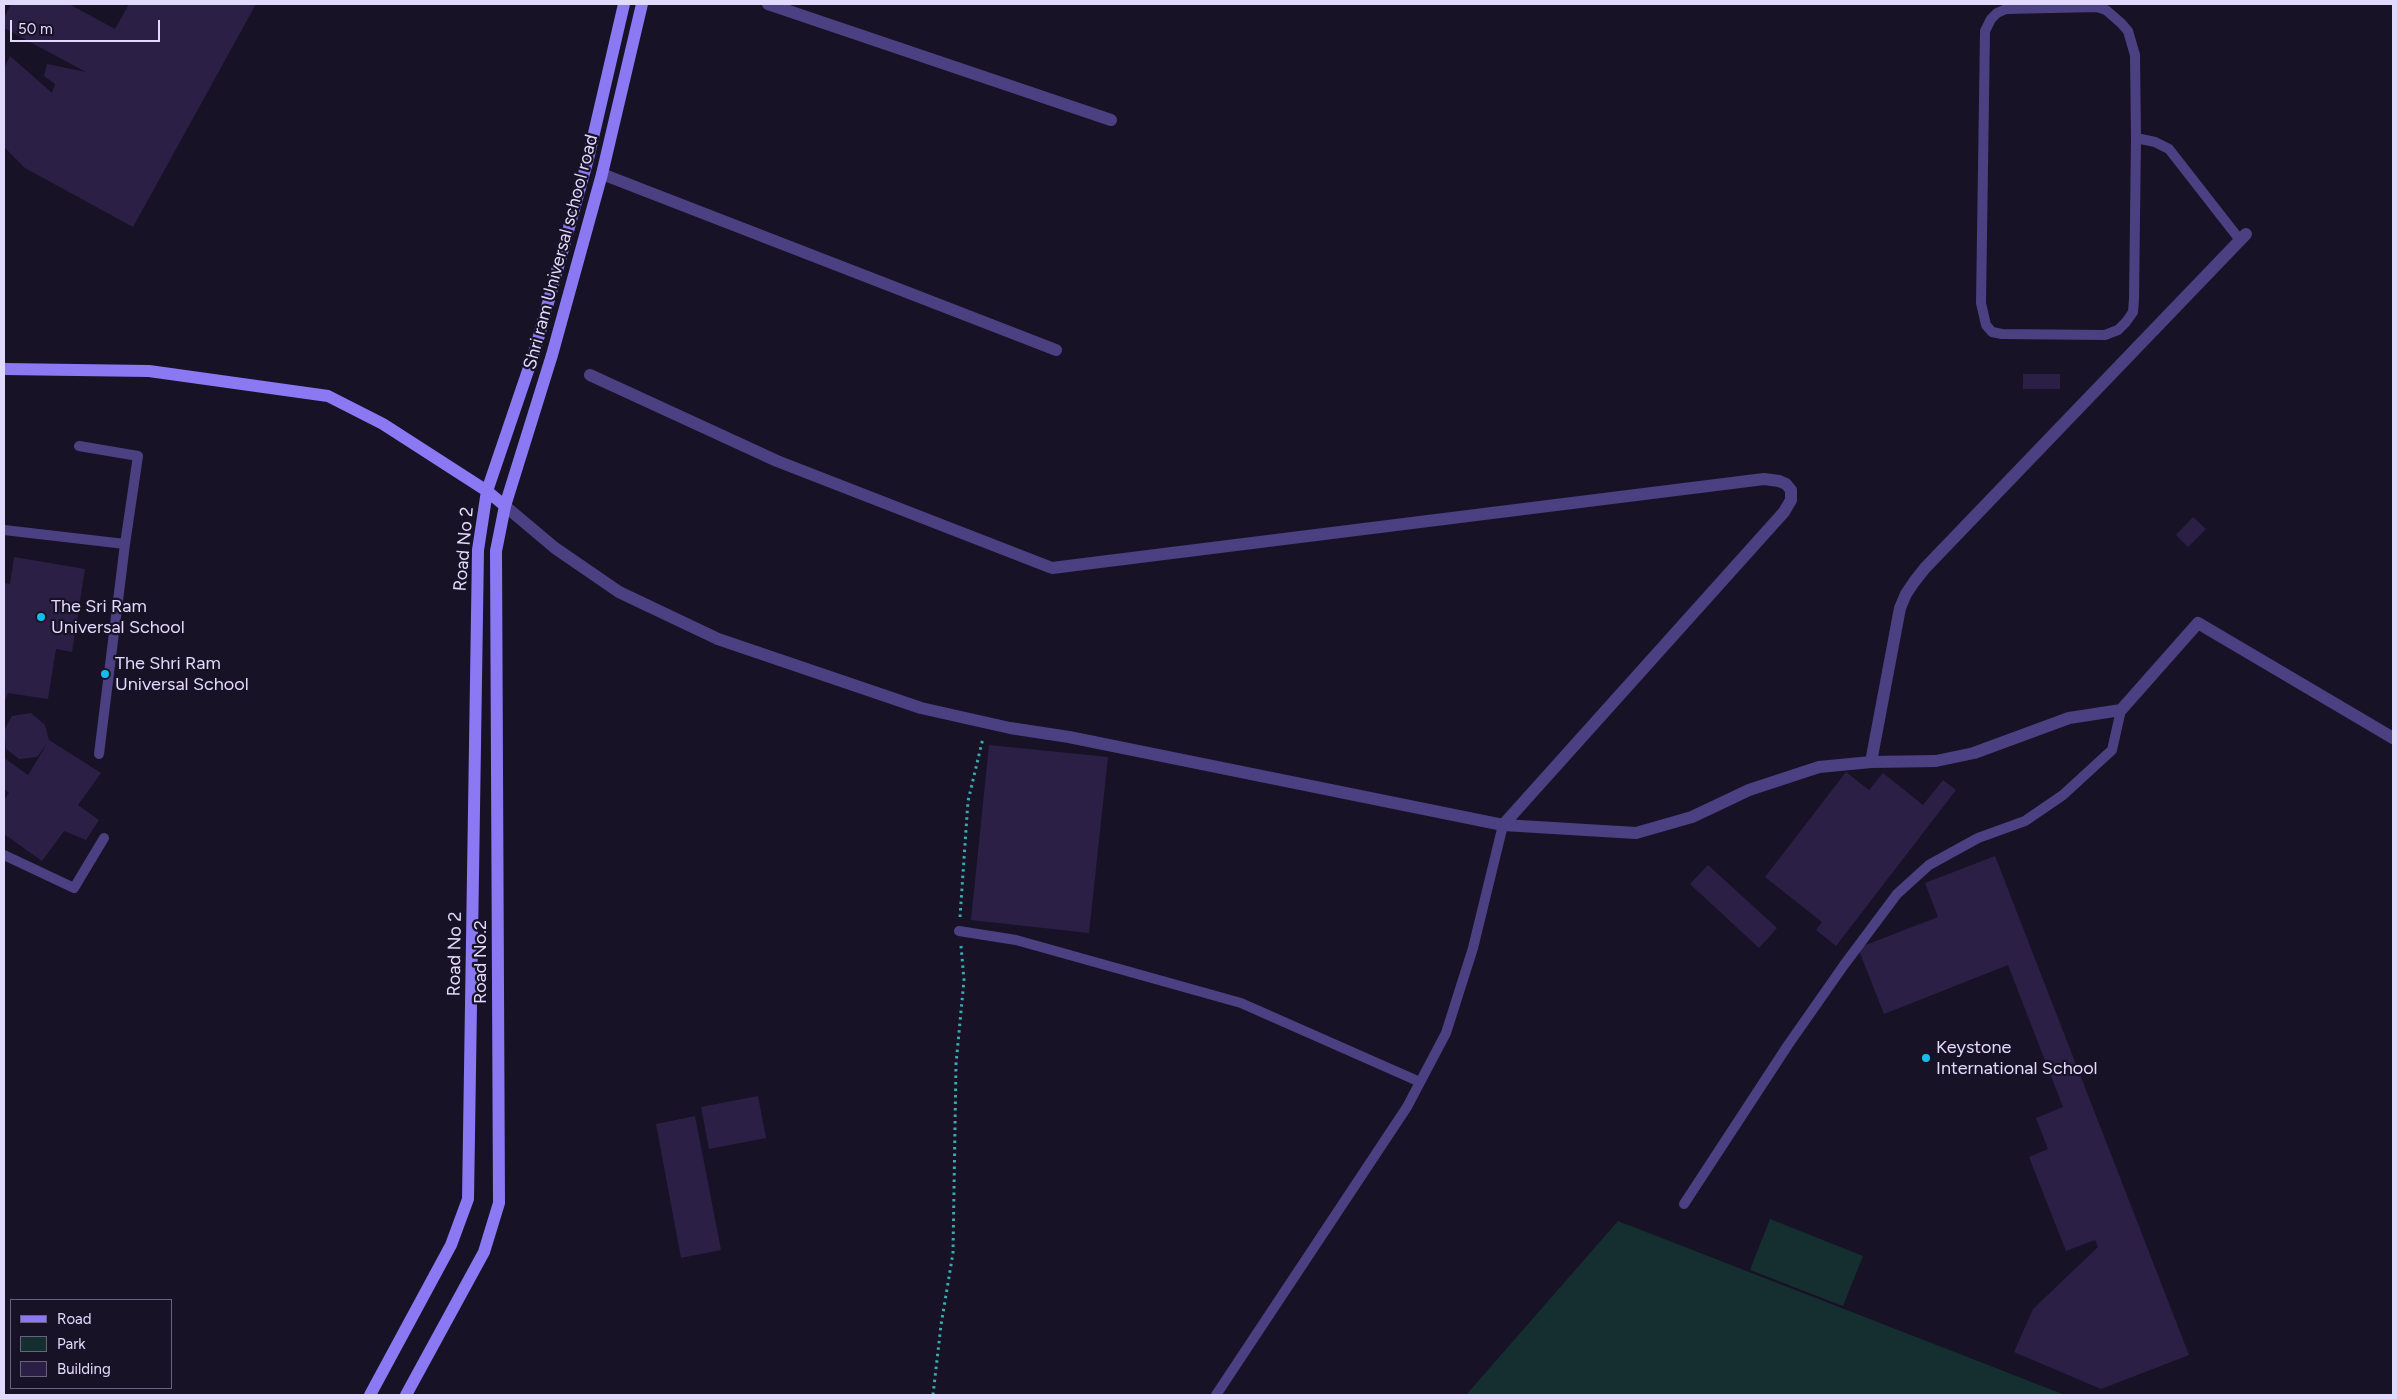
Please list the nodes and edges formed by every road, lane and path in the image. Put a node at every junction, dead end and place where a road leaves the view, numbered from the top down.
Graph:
1 (624, 4) edge
2 (642, 4) edge
3 (768, 4) edge
4 (1111, 120) dead end
5 (2136, 138) junction
6 (602, 174) junction
7 (2243, 237) joint
8 (1056, 350) dead end
9 (4, 369) edge
10 (590, 374) dead end
11 (79, 446) dead end
12 (487, 491) junction
13 (505, 506) junction
14 (4, 530) edge
15 (125, 544) junction
16 (2121, 710) junction
17 (986, 723) junction
18 (2393, 738) edge
19 (98, 754) dead end
20 (1871, 762) junction
21 (1503, 825) junction
22 (104, 838) dead end
23 (4, 855) edge
24 (959, 931) junction
25 (1420, 1082) junction
26 (1684, 1204) dead end
27 (370, 1395) edge
28 (406, 1395) edge
29 (933, 1395) edge
30 (1216, 1395) edge

1 - 12 street, Shri ram Universal school road
2 - 6 street, Shri ram Universal school road
3 - 4 street
5 - 5 lane
5 - 7 lane
6 - 8 street
6 - 13 street, Shri ram Universal school road
7 - 20 street
9 - 12 street
10 - 21 street
11 - 15 lane
12 - 13 street
12 - 27 street, Road No 2
13 - 17 street
13 - 28 street, Road No.2
14 - 15 lane
15 - 19 lane
16 - 18 street
16 - 20 street
16 - 26 lane
17 - 21 street
17 - 24 path
20 - 21 street
21 - 25 lane
22 - 23 lane
24 - 25 lane
24 - 29 path
25 - 30 lane

